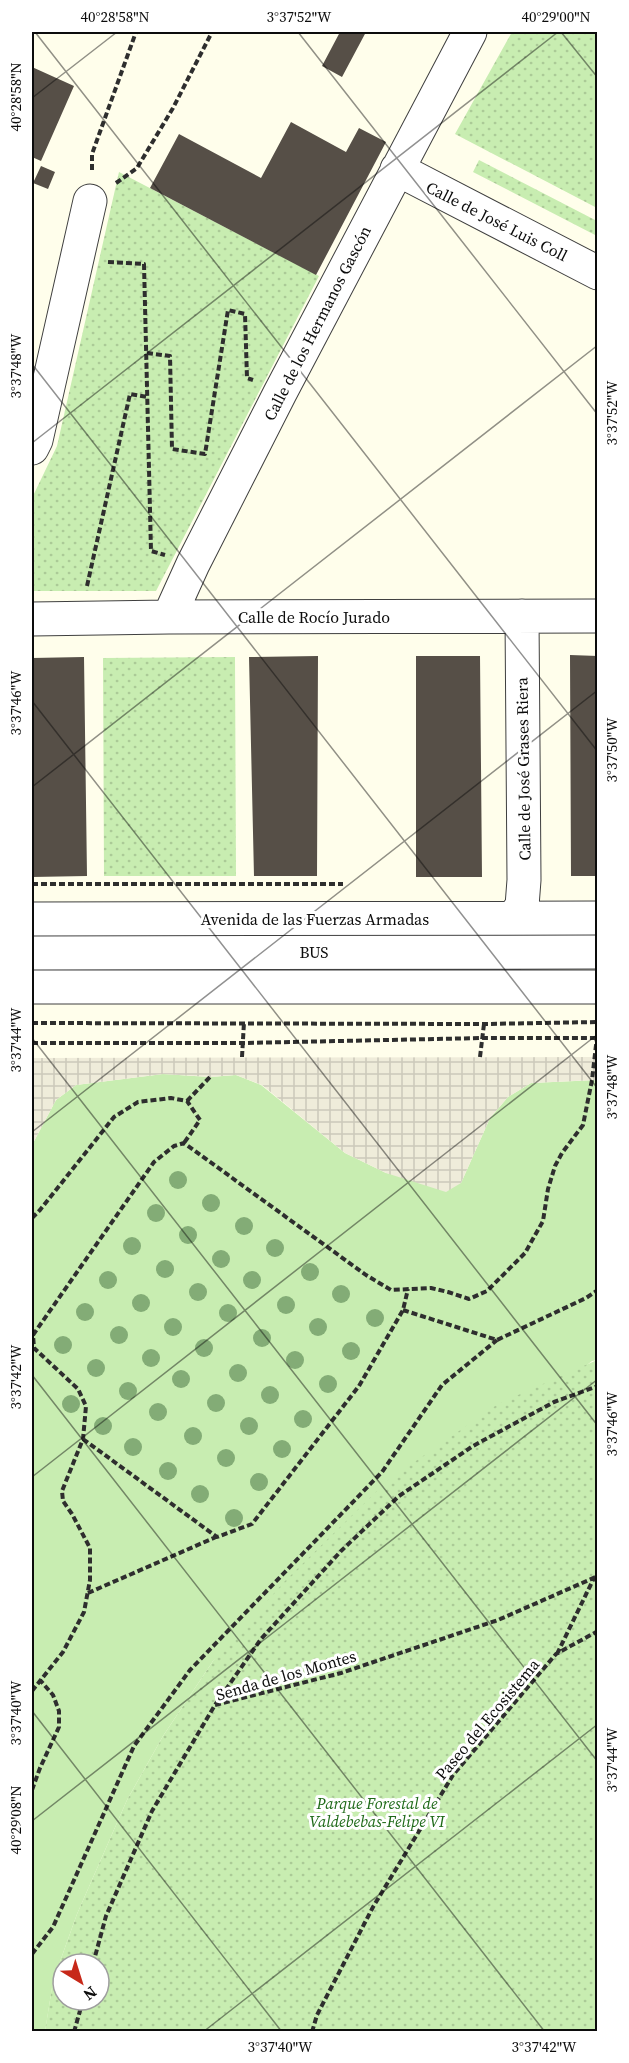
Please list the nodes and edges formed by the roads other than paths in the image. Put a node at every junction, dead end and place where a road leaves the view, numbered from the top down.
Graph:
1 (470, 32) edge
2 (397, 168) junction
3 (90, 201) road end
4 (597, 273) edge
5 (32, 448) edge
6 (522, 616) junction
7 (597, 616) edge
8 (169, 617) junction
9 (32, 620) edge
10 (513, 918) junction
11 (597, 918) edge
12 (32, 919) edge
13 (597, 952) edge
14 (32, 953) edge
15 (32, 987) edge
16 (597, 987) edge

1 - 2 street, Calle de los Hermanos Gascón
2 - 4 street, Calle de José Luis Coll
2 - 8 street, Calle de los Hermanos Gascón
3 - 5 street
6 - 7 street, Calle de Rocío Jurado
6 - 8 street, Calle de Rocío Jurado
6 - 10 street, Calle de José Grases Riera
8 - 9 street, Calle de Rocío Jurado
10 - 11 street, Avenida de las Fuerzas Armadas
10 - 12 street, Avenida de las Fuerzas Armadas
13 - 14 street, BUS
15 - 16 street

